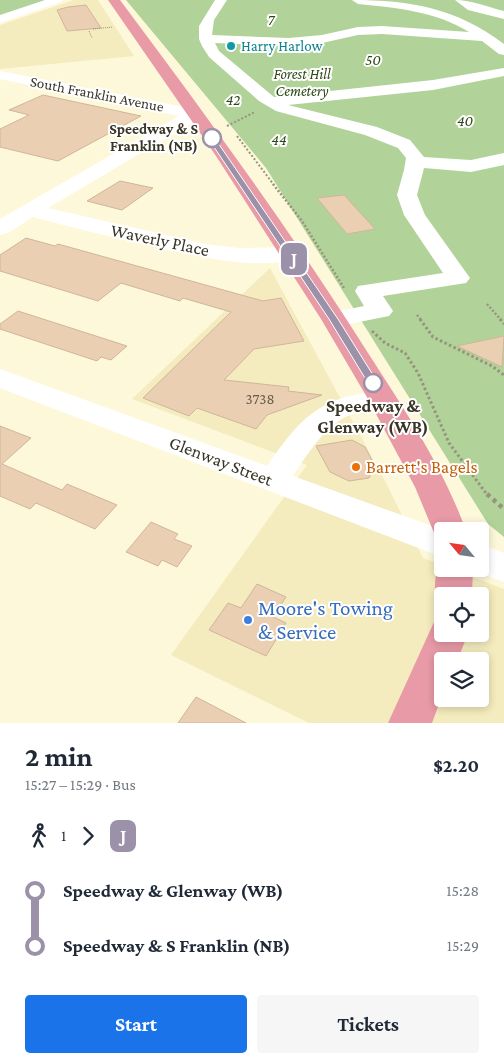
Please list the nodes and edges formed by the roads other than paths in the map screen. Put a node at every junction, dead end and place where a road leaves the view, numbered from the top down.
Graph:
1 (57, 0) edge
2 (114, 0) edge
3 (221, 0) edge
4 (358, 0) edge
5 (461, 0) edge
6 (504, 15) edge
7 (0, 19) edge
8 (471, 27) junction
9 (442, 33) junction
10 (484, 37) junction
11 (208, 43) junction
12 (504, 51) edge
13 (504, 72) edge
14 (0, 75) edge
15 (34, 82) junction
16 (7, 93) dead end
17 (272, 101) junction
18 (194, 114) junction
19 (504, 159) edge
20 (414, 162) junction
21 (30, 210) junction
22 (0, 228) edge
23 (290, 254) junction
24 (334, 319) junction
25 (0, 378) edge
26 (382, 400) junction
27 (273, 481) junction
28 (445, 522) edge
29 (434, 541) edge
30 (489, 562) edge
31 (504, 568) edge
32 (445, 642) edge
33 (414, 722) edge

1 - 7 street
2 - 18 main road
3 - 11 street
4 - 8 street
5 - 6 street
8 - 9 street
8 - 10 street
9 - 10 street
9 - 11 street
10 - 12 street
11 - 17 street
13 - 17 street
14 - 15 street, South Franklin Avenue
15 - 16 street
15 - 18 street, South Franklin Avenue
17 - 20 street
18 - 21 street
18 - 23 main road
19 - 20 street
20 - 24 street
21 - 22 street
21 - 23 street, Waverly Place
23 - 24 main road
24 - 26 main road
25 - 27 street, Glenway Street
26 - 27 street
26 - 28 main road
27 - 29 street, Glenway Street
30 - 31 street
32 - 33 main road

